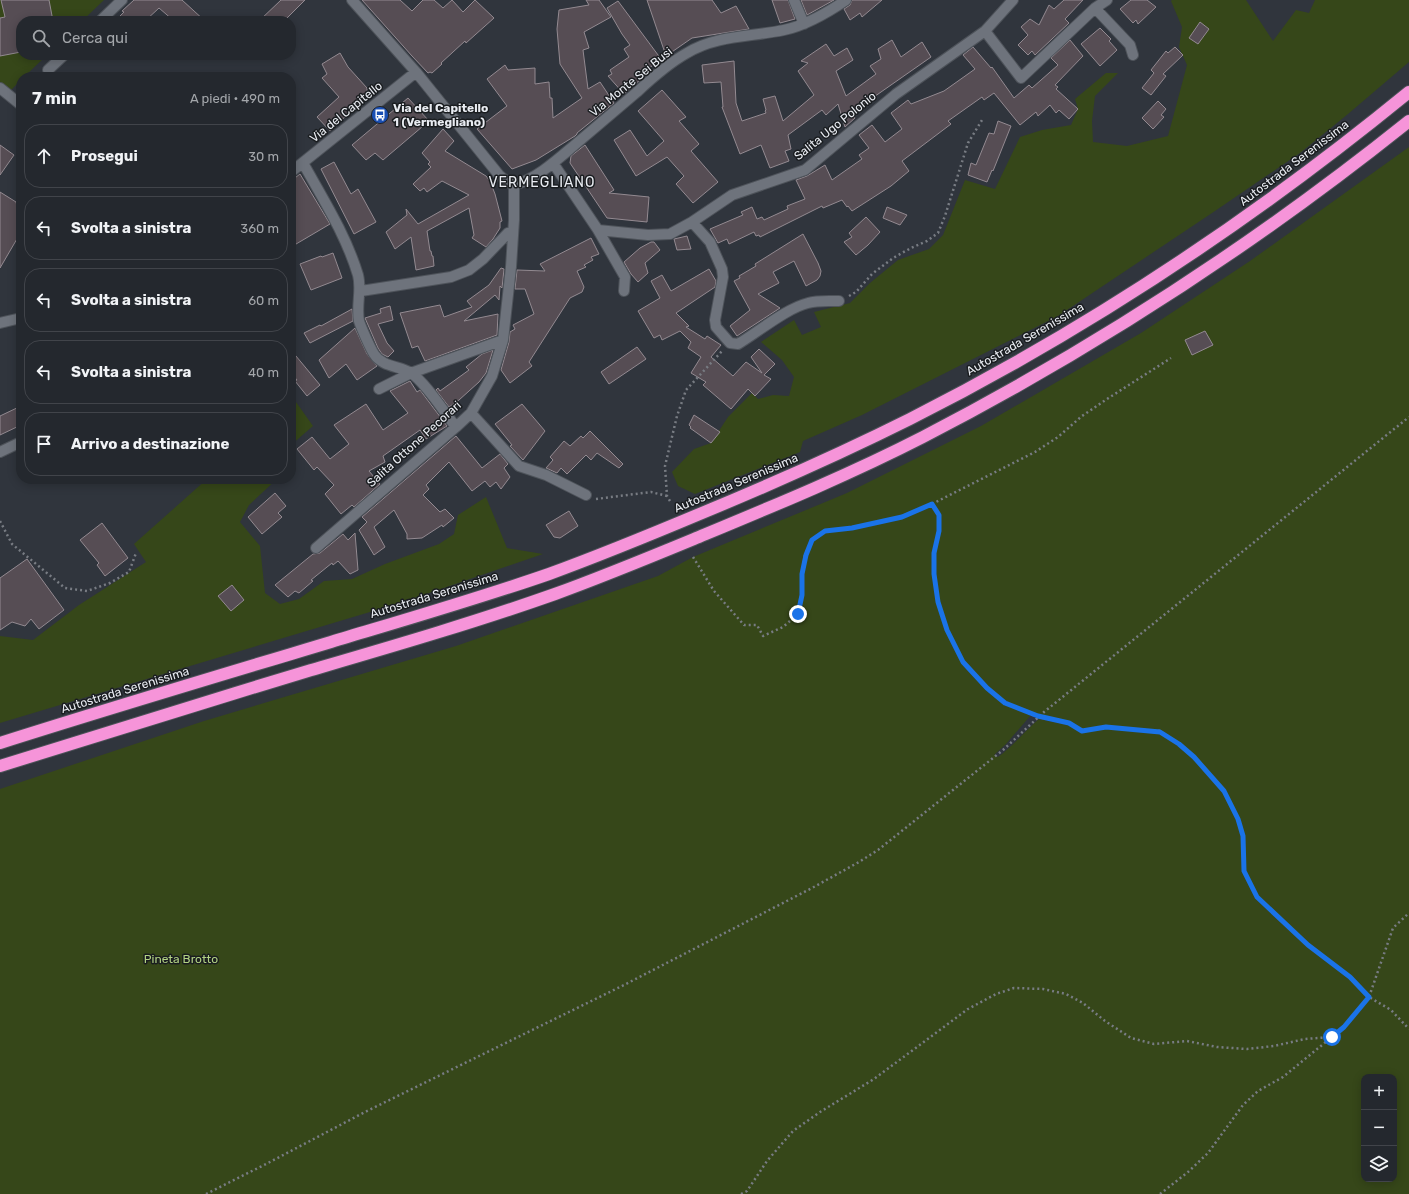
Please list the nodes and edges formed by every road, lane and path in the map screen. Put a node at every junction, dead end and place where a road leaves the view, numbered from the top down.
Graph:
1 (122, 0) edge
2 (352, 0) edge
3 (794, 0) edge
4 (846, 0) edge
5 (1013, 0) edge
6 (1107, 0) edge
7 (1095, 8) junction
8 (105, 16) edge
9 (804, 24) junction
10 (985, 31) junction
11 (1133, 56) dead end
12 (59, 60) edge
13 (48, 70) dead end
14 (416, 72) junction
15 (0, 88) edge
16 (1409, 92) edge
17 (16, 102) edge
18 (982, 120) dead end
19 (1409, 121) edge
20 (303, 163) junction
21 (553, 163) junction
22 (296, 168) edge
23 (514, 185) junction
24 (692, 222) junction
25 (598, 230) junction
26 (514, 231) junction
27 (624, 290) dead end
28 (361, 291) junction
29 (839, 301) joint
30 (16, 319) edge
31 (0, 324) edge
32 (503, 340) junction
33 (730, 343) junction
34 (1171, 358) dead end
35 (411, 373) junction
36 (379, 389) dead end
37 (471, 412) junction
38 (1409, 417) edge
39 (456, 427) junction
40 (16, 444) edge
41 (0, 452) edge
42 (586, 495) joint
43 (667, 496) junction
44 (670, 501) dead end
45 (932, 504) junction
46 (0, 521) edge
47 (316, 548) dead end
48 (136, 553) dead end
49 (693, 557) dead end
50 (1038, 716) junction
51 (0, 743) edge
52 (0, 766) edge
53 (1409, 913) edge
54 (1369, 997) junction
55 (1409, 1029) edge
56 (1332, 1037) junction
57 (206, 1194) edge
58 (741, 1194) edge
59 (1160, 1194) edge

1 - 8 street
2 - 14 street
3 - 9 street
4 - 9 street, Via Monte Sei Busi
5 - 10 street, Salita Ugo Polonio
6 - 7 street
7 - 10 street
7 - 11 street
9 - 21 street, Via Monte Sei Busi
10 - 24 street, Salita Ugo Polonio
12 - 13 street
14 - 20 street, Via del Capitello
14 - 23 street
15 - 17 street
16 - 51 highway, Autostrada Serenissima
18 - 29 path
19 - 52 highway
20 - 22 street, Via del Capitello
20 - 28 street
21 - 23 street, Via Monte Sei Busi
21 - 25 street
23 - 26 street, Salita Ottone Pecorari
24 - 25 street, Salita Ugo Polonio
24 - 33 street
25 - 27 street
26 - 28 street
26 - 32 street, Salita Ottone Pecorari
28 - 35 street
29 - 33 street
30 - 31 street
32 - 35 street
32 - 37 street, Salita Ottone Pecorari
33 - 43 path
34 - 45 path
35 - 36 street
35 - 39 street
37 - 39 street, Salita Ottone Pecorari
37 - 42 street
38 - 50 path
39 - 47 street, Salita Ottone Pecorari
40 - 41 street
42 - 43 path
43 - 44 path
45 - 49 path
45 - 50 path
46 - 48 path
50 - 54 path
50 - 57 path
53 - 54 path
54 - 55 path
54 - 56 path
56 - 58 path
56 - 59 path

